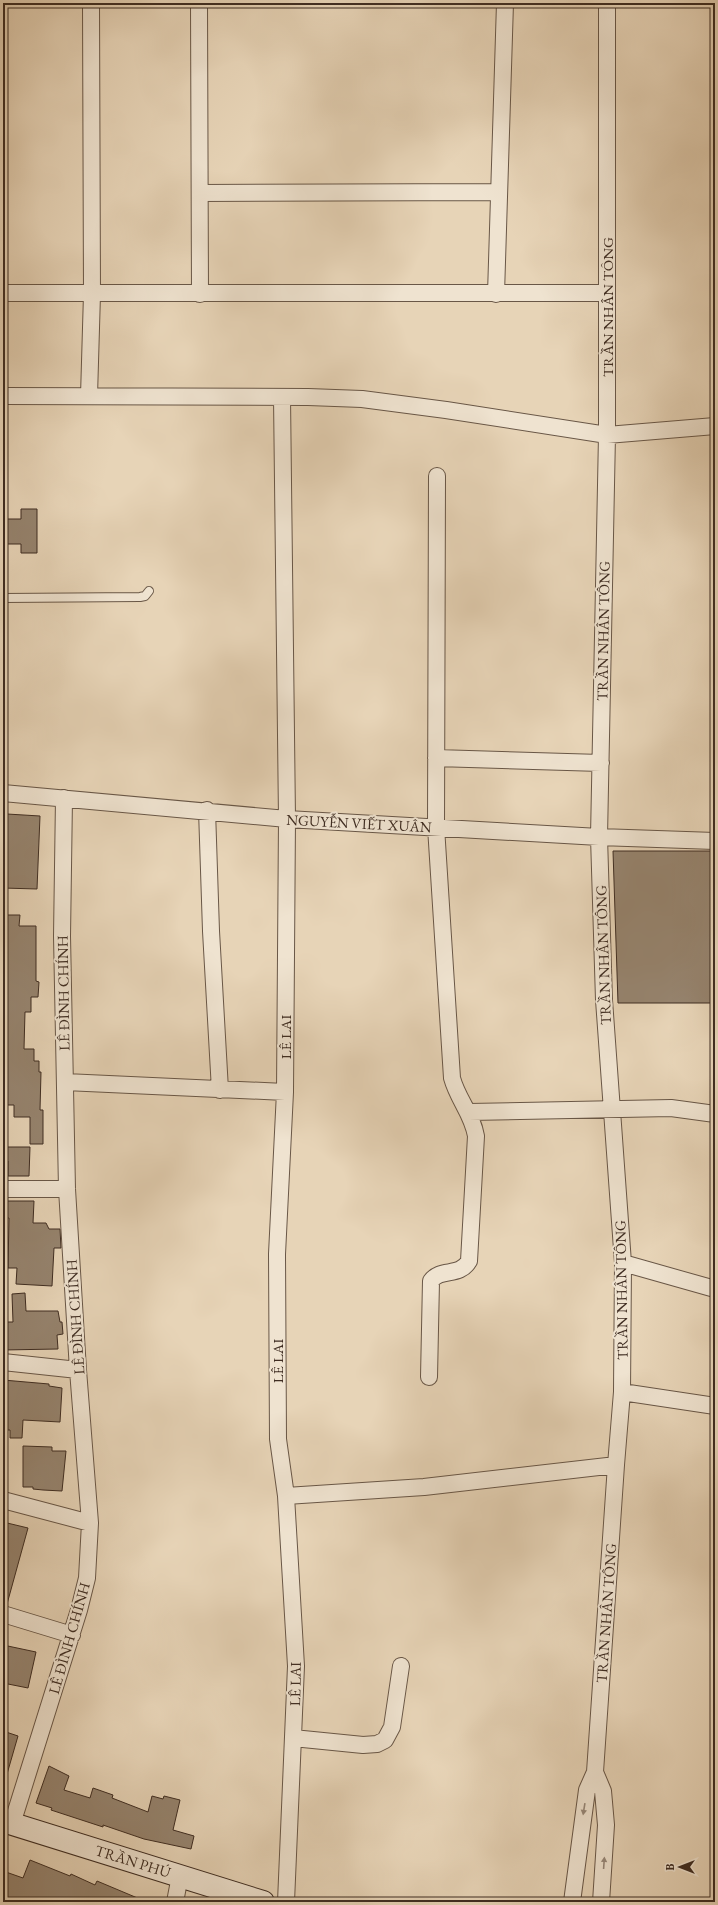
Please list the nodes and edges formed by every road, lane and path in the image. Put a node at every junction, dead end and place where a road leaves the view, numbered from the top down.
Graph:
1 (91, 3) edge
2 (199, 3) edge
3 (505, 3) edge
4 (607, 3) edge
5 (499, 192) junction
6 (200, 193) junction
7 (3, 293) edge
8 (607, 293) junction
9 (92, 294) junction
10 (200, 294) junction
11 (496, 294) junction
12 (3, 396) edge
13 (89, 396) junction
14 (282, 397) junction
15 (715, 426) edge
16 (607, 436) junction
17 (437, 476) dead end
18 (148, 591) dead end
19 (3, 598) edge
20 (436, 758) junction
21 (601, 763) junction
22 (3, 793) edge
23 (64, 798) junction
24 (207, 810) junction
25 (287, 819) junction
26 (436, 827) junction
27 (599, 837) junction
28 (715, 841) edge
29 (64, 1082) junction
30 (220, 1090) junction
31 (285, 1092) junction
32 (611, 1110) junction
33 (469, 1112) junction
34 (715, 1114) edge
35 (3, 1189) edge
36 (67, 1189) junction
37 (623, 1262) junction
38 (715, 1289) edge
39 (3, 1362) edge
40 (78, 1370) junction
41 (429, 1377) dead end
42 (622, 1392) junction
43 (715, 1406) edge
44 (616, 1465) junction
45 (286, 1496) junction
46 (3, 1500) edge
47 (90, 1523) junction
48 (3, 1614) edge
49 (72, 1636) junction
50 (401, 1666) dead end
51 (293, 1738) junction
52 (595, 1772) junction
53 (7, 1823) edge
54 (180, 1876) junction
55 (175, 1902) edge
56 (263, 1902) edge
57 (286, 1902) edge
58 (572, 1902) edge
59 (601, 1902) edge

1 - 9 street
2 - 6 street
3 - 5 street
4 - 8 street, TRẦN NHÂN TÔNG
5 - 6 street
5 - 11 street
6 - 10 street
7 - 9 street
8 - 11 street
8 - 16 street, TRẦN NHÂN TÔNG
9 - 10 street
9 - 13 street
10 - 11 street
12 - 13 street
13 - 14 street
14 - 16 street
14 - 25 street, LÊ LAI
15 - 16 street
16 - 21 street, TRẦN NHÂN TÔNG
17 - 20 street
18 - 19 lane
20 - 21 street
20 - 26 street
21 - 27 street, TRẦN NHÂN TÔNG
22 - 23 street, NGUYỄN VIẾT XUÂN
23 - 24 street, NGUYỄN VIẾT XUÂN
23 - 29 street, LÊ ĐÌNH CHÍNH
24 - 25 street, NGUYỄN VIẾT XUÂN
24 - 30 street
25 - 26 street, NGUYỄN VIẾT XUÂN
25 - 31 street, LÊ LAI
26 - 27 street, NGUYỄN VIẾT XUÂN
26 - 33 street
27 - 28 street, NGUYỄN VIẾT XUÂN
27 - 32 street, TRẦN NHÂN TÔNG
29 - 30 street
29 - 36 street, LÊ ĐÌNH CHÍNH
30 - 31 street
31 - 45 street, LÊ LAI
32 - 33 street
32 - 34 street
32 - 37 street, TRẦN NHÂN TÔNG
33 - 41 street
35 - 36 street
36 - 40 street, LÊ ĐÌNH CHÍNH
37 - 38 street
37 - 42 street, TRẦN NHÂN TÔNG
39 - 40 street
40 - 47 street, LÊ ĐÌNH CHÍNH
42 - 43 street
42 - 44 street, TRẦN NHÂN TÔNG
44 - 45 street
44 - 52 street, TRẦN NHÂN TÔNG
45 - 51 street, LÊ LAI
46 - 47 street
47 - 49 street, LÊ ĐÌNH CHÍNH
48 - 49 street
49 - 53 street, LÊ ĐÌNH CHÍNH
50 - 51 street
51 - 57 street, LÊ LAI
52 -> 58 street, TRẦN NHÂN TÔNG
59 -> 52 street
53 - 54 street, TRẦN PHÚ
54 - 55 street
54 - 56 street, TRẦN PHÚ

